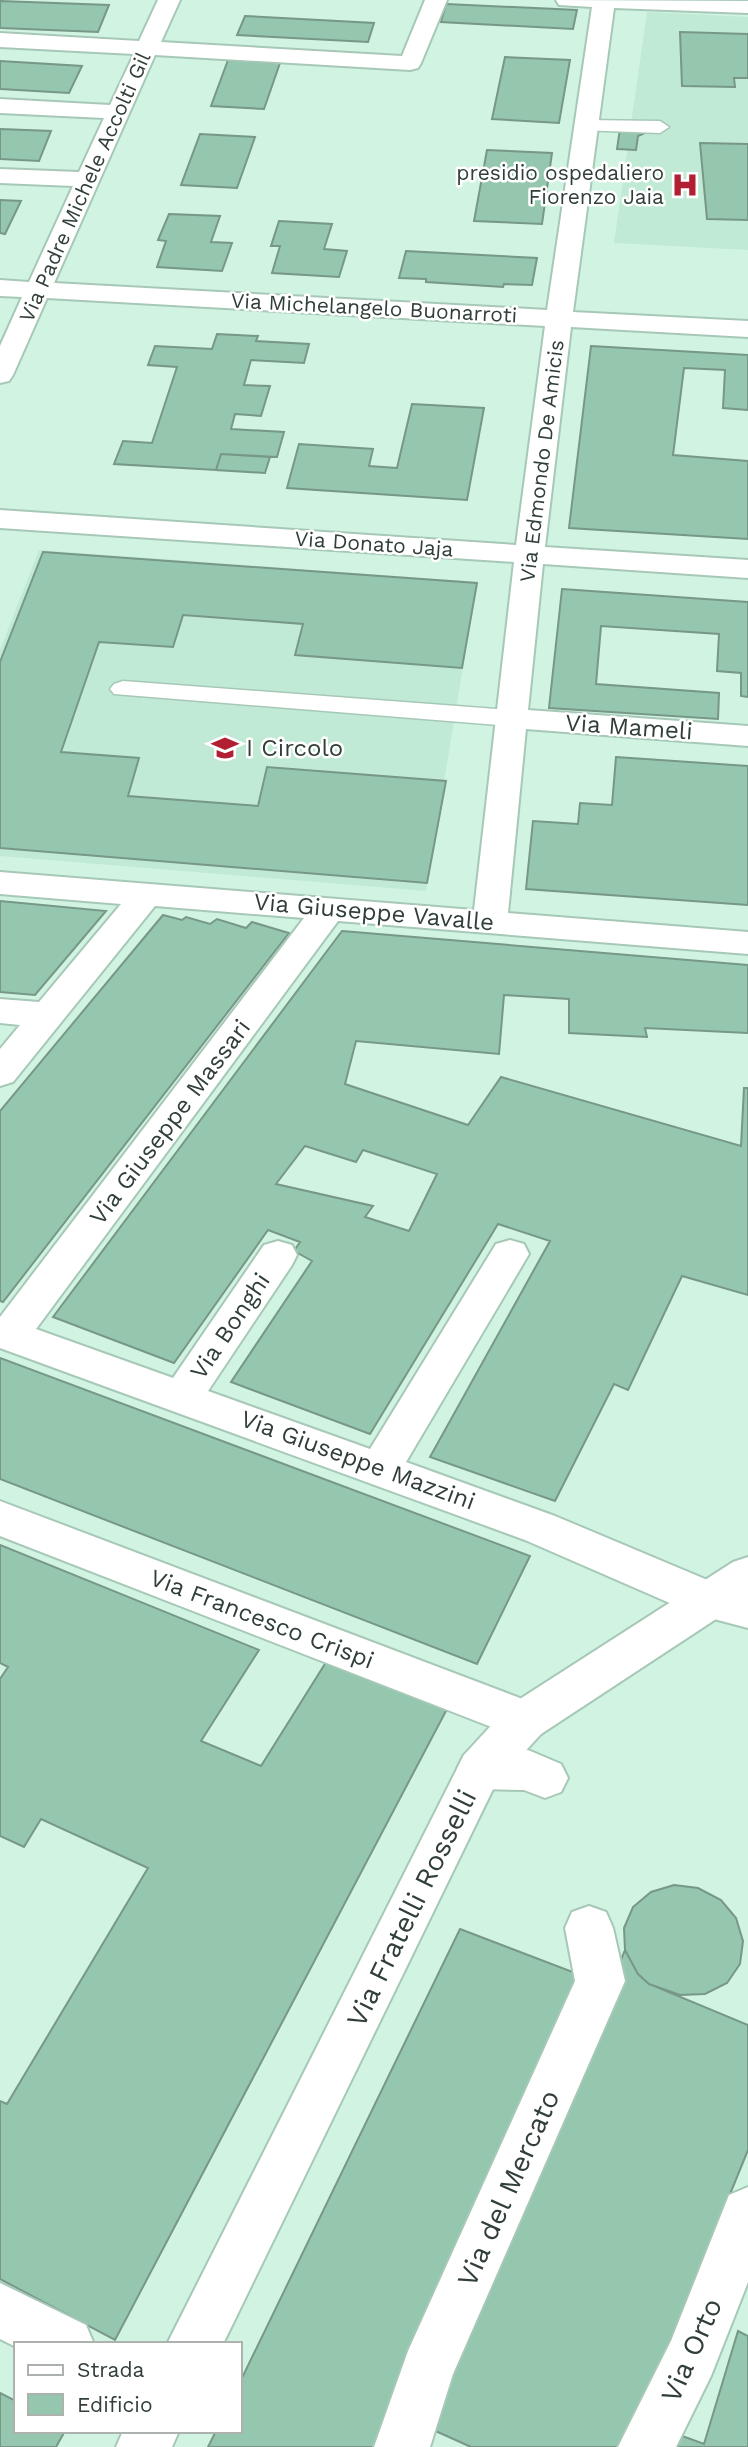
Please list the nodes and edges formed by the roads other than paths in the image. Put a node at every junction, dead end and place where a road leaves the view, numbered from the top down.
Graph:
1 (169, 0) edge
2 (436, 0) edge
3 (566, 0) edge
4 (604, 1) edge
5 (748, 7) edge
6 (0, 40) edge
7 (148, 47) junction
8 (0, 106) edge
9 (119, 111) junction
10 (586, 126) junction
11 (660, 128) dead end
12 (0, 176) edge
13 (88, 180) junction
14 (0, 288) edge
15 (38, 290) junction
16 (559, 318) junction
17 (748, 329) edge
18 (0, 374) edge
19 (0, 519) edge
20 (530, 554) junction
21 (748, 569) edge
22 (123, 689) dead end
23 (510, 718) junction
24 (748, 736) edge
25 (0, 883) edge
26 (147, 894) junction
27 (330, 908) junction
28 (490, 921) junction
29 (748, 943) edge
30 (0, 1011) edge
31 (48, 1015) junction
32 (0, 1073) edge
33 (510, 1254) dead end
34 (278, 1255) dead end
35 (4, 1334) edge
36 (182, 1396) junction
37 (380, 1468) junction
38 (0, 1518) edge
39 (735, 1596) edge
40 (525, 1720) junction
41 (480, 1769) junction
42 (545, 1778) dead end
43 (589, 1928) dead end
44 (748, 2213) edge
45 (0, 2310) edge
46 (63, 2342) edge
47 (195, 2342) edge
48 (402, 2447) edge
49 (646, 2447) edge

1 - 7 street, Via Padre Michele Accolti Gil
2 - 7 street
3 - 4 street
4 - 5 street
4 - 10 street, Via Edmondo De Amicis
6 - 7 street
7 - 9 street, Via Padre Michele Accolti Gil
8 - 9 street
9 - 13 street, Via Padre Michele Accolti Gil
10 - 11 lane
10 - 16 street, Via Edmondo De Amicis
12 - 13 street
13 - 15 street, Via Padre Michele Accolti Gil
14 - 15 street, Via Michelangelo Buonarroti
15 - 16 street, Via Michelangelo Buonarroti
15 - 18 street, Via Padre Michele Accolti Gil
16 - 17 street, Via Michelangelo Buonarroti
16 - 20 street, Via Edmondo De Amicis
19 - 20 street, Via Donato Jaja
20 - 21 street, Via Donato Jaja
20 - 23 street, Via Edmondo De Amicis
22 - 23 lane
23 - 24 street, Via Mameli
23 - 28 street, Via Edmondo De Amicis
25 - 26 street, Via Giuseppe Vavalle
26 - 27 street, Via Giuseppe Vavalle
26 - 31 street
27 - 28 street, Via Giuseppe Vavalle
27 - 35 street, Via Giuseppe Massari
28 - 29 street, Via Giuseppe Vavalle
30 - 31 street
31 - 32 street
33 - 37 street
34 - 36 street, Via Bonghi
35 - 36 street, Via Giuseppe Mazzini
36 - 37 street, Via Giuseppe Mazzini
37 - 39 street, Via Giuseppe Mazzini
38 - 40 street, Via Francesco Crispi
39 - 40 street, Via Fratelli Rosselli
40 - 41 street, Via Fratelli Rosselli
41 - 42 street
41 - 47 street, Via Fratelli Rosselli
43 - 48 street, Via del Mercato
44 - 49 street, Via Orto
45 - 46 street

